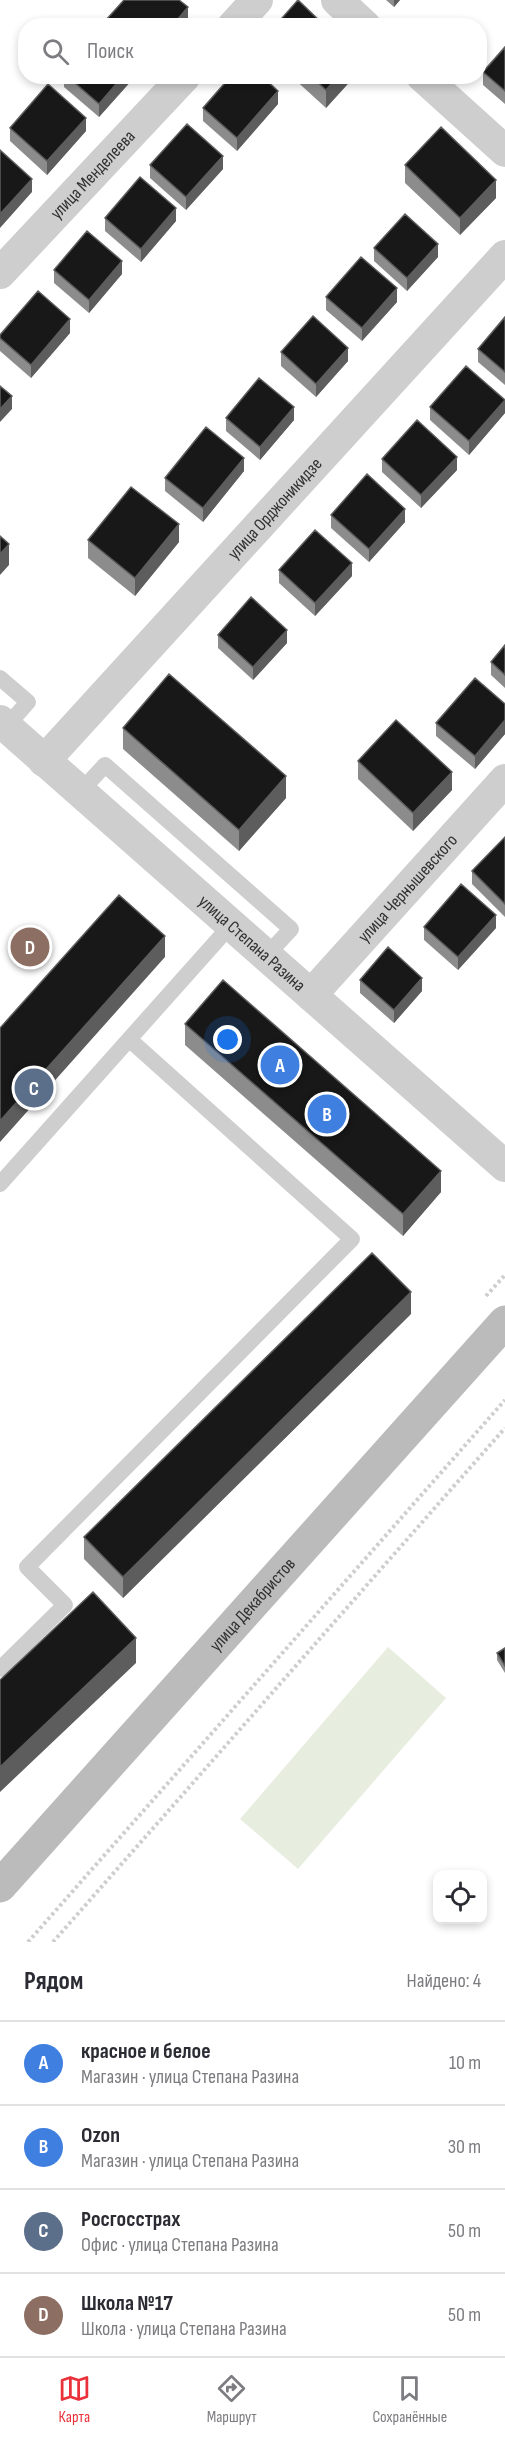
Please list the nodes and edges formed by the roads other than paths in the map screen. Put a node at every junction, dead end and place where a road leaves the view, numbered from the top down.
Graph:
1 (257, 0) edge
2 (337, 0) edge
3 (240, 18) edge
4 (356, 18) edge
5 (177, 84) edge
6 (431, 84) edge
7 (505, 151) edge
8 (505, 256) edge
9 (0, 273) edge
10 (0, 678) edge
11 (3, 724) edge
12 (44, 761) junction
13 (505, 780) edge
14 (80, 792) junction
15 (231, 926) junction
16 (266, 956) junction
17 (311, 995) junction
18 (130, 1040) junction
19 (505, 1166) edge
20 (0, 1184) edge
21 (505, 1322) edge
22 (0, 1670) edge
23 (0, 1886) edge

1 - 3 street
2 - 4 street
5 - 9 street, улица Менделеева
6 - 7 street
8 - 12 street, улица Орджоникидзе
10 - 11 lane
11 - 12 street, улица Степана Разина
12 - 14 street, улица Степана Разина
13 - 17 street, улица Чернышевского
14 - 15 street, улица Степана Разина
14 - 16 lane
15 - 16 street, улица Степана Разина
15 - 18 lane
16 - 17 street, улица Степана Разина
17 - 19 street, улица Степана Разина
18 - 20 lane
18 - 22 lane
21 - 23 street, улица Декабристов

